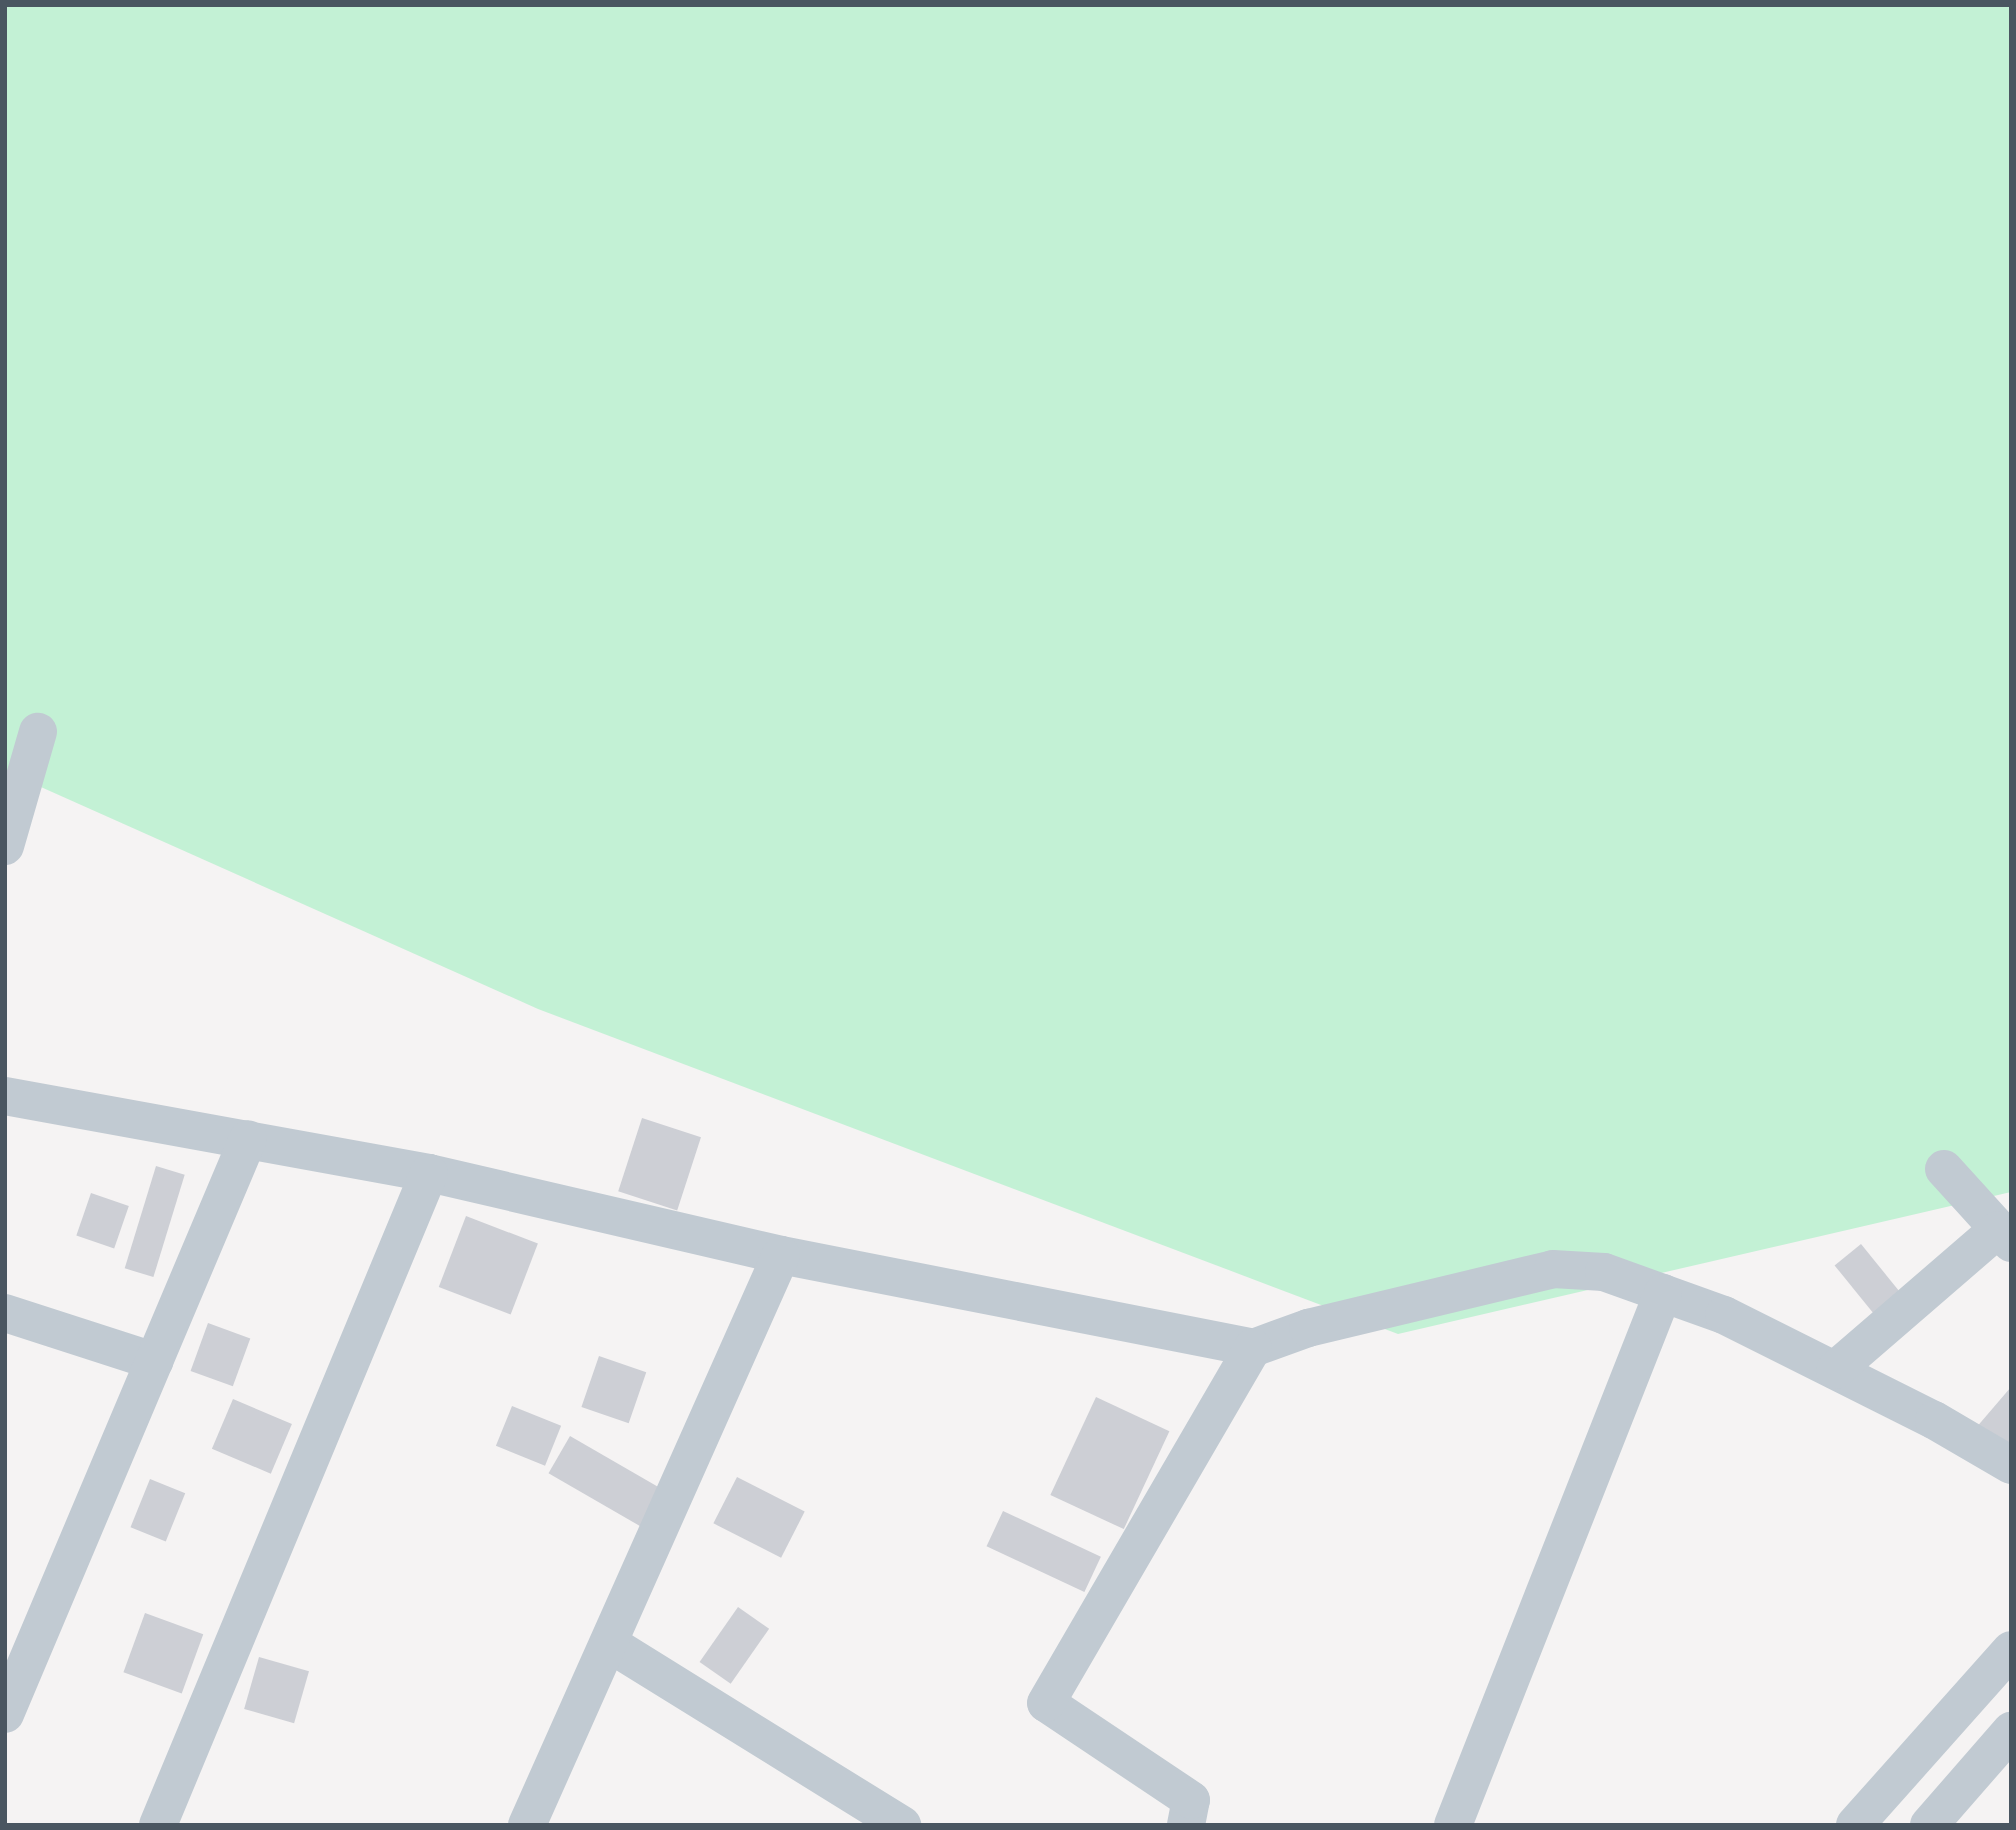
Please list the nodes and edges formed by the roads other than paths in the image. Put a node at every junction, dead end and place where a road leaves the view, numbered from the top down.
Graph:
1 (38, 732) dead end
2 (5, 846) edge
3 (5, 1096) edge
4 (247, 1139) junction
5 (1944, 1170) dead end
6 (429, 1173) junction
7 (2004, 1237) edge
8 (780, 1255) junction
9 (1663, 1293) junction
10 (5, 1313) edge
11 (1253, 1348) junction
12 (154, 1361) junction
13 (1835, 1370) junction
14 (2011, 1465) edge
15 (610, 1644) junction
16 (2011, 1650) edge
17 (5, 1714) edge
18 (2011, 1731) edge
19 (159, 1825) edge
20 (527, 1825) edge
21 (902, 1825) edge
22 (1186, 1825) edge
23 (1453, 1825) edge
24 (1855, 1825) edge
25 (1928, 1825) edge

1 - 2 street
3 - 4 street
4 - 6 street
4 - 12 street
5 - 7 street
6 - 8 street
6 - 19 street
7 - 13 street
8 - 11 street
8 - 15 street
9 - 11 street
9 - 13 street
9 - 23 street
10 - 12 street
11 - 22 street
12 - 17 street
13 - 14 street
15 - 20 street
15 - 21 street
16 - 24 street
18 - 25 street

